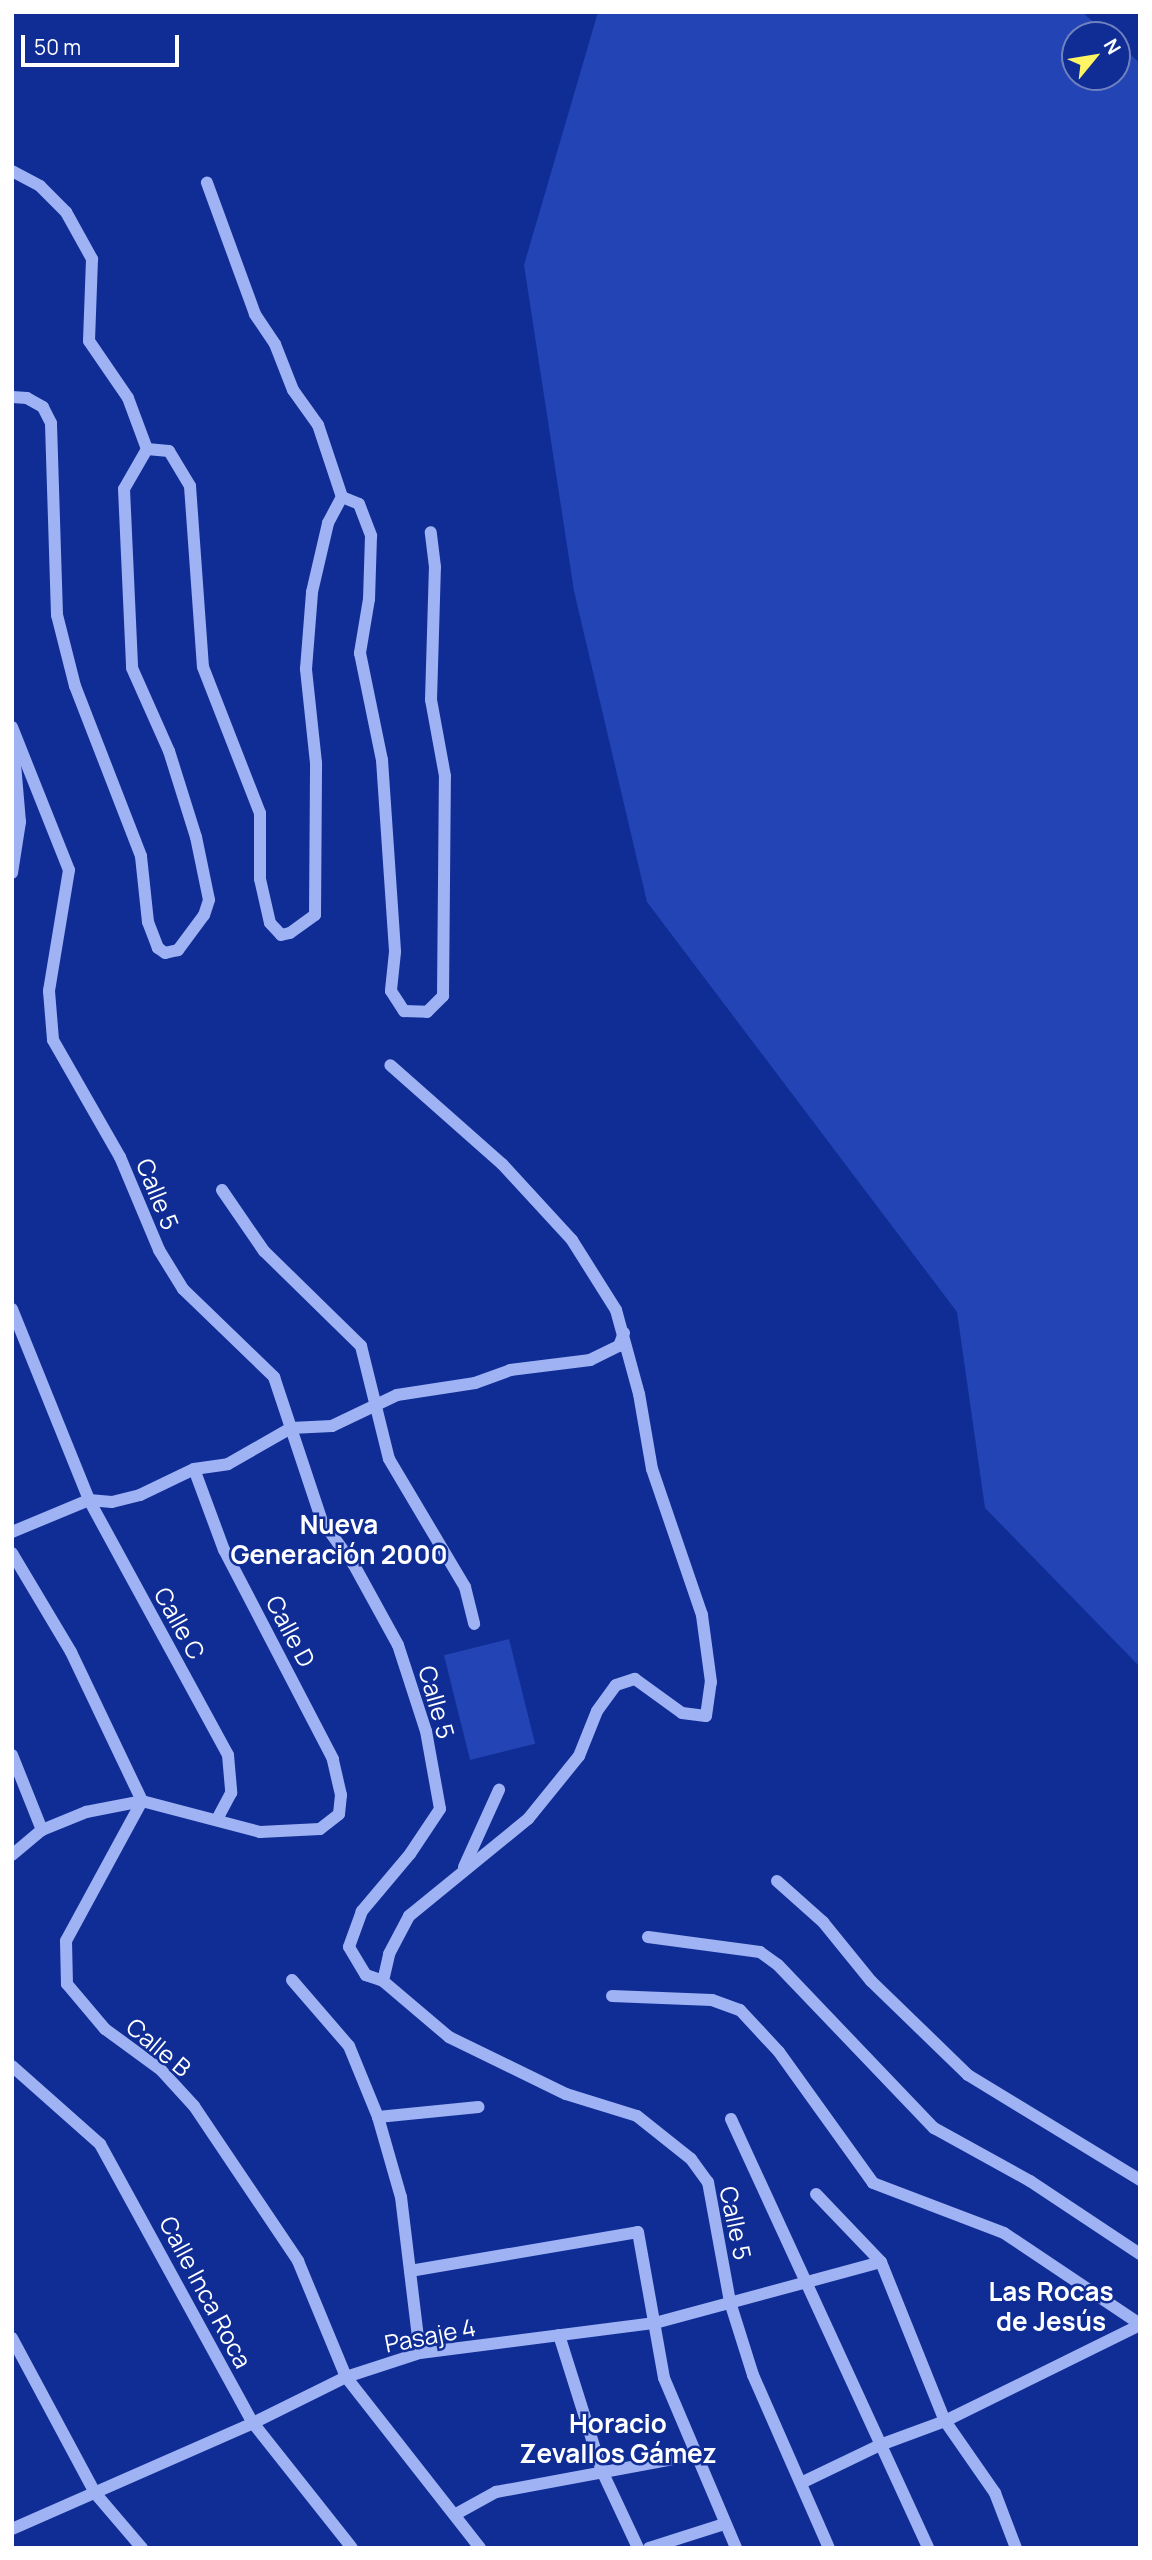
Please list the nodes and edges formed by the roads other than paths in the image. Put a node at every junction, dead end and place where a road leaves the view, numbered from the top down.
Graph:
1 (12, 172) edge
2 (207, 183) dead end
3 (12, 397) edge
4 (147, 449) junction
5 (342, 498) junction
6 (432, 531) dead end
7 (12, 728) edge
8 (12, 873) edge
9 (390, 1065) dead end
10 (222, 1191) dead end
11 (12, 1309) edge
12 (624, 1333) junction
13 (376, 1406) junction
14 (291, 1429) junction
15 (194, 1469) junction
16 (89, 1500) junction
17 (12, 1532) edge
18 (12, 1553) edge
19 (474, 1624) dead end
20 (12, 1755) edge
21 (499, 1790) dead end
22 (142, 1801) junction
23 (217, 1819) junction
24 (42, 1829) junction
25 (12, 1855) edge
26 (463, 1871) junction
27 (777, 1881) dead end
28 (648, 1937) dead end
29 (292, 1980) dead end
30 (383, 1980) junction
31 (612, 1996) dead end
32 (12, 2066) edge
33 (479, 2107) dead end
34 (378, 2117) junction
35 (731, 2119) dead end
36 (1140, 2180) edge
37 (816, 2194) dead end
38 (1140, 2254) edge
39 (881, 2262) junction
40 (410, 2271) junction
41 (810, 2284) junction
42 (730, 2302) junction
43 (655, 2323) junction
44 (1140, 2325) edge
45 (559, 2335) junction
46 (12, 2338) edge
47 (420, 2353) junction
48 (346, 2377) junction
49 (945, 2421) junction
50 (253, 2423) junction
51 (880, 2445) junction
52 (695, 2455) junction
53 (602, 2471) junction
54 (801, 2483) junction
55 (95, 2493) junction
56 (456, 2514) junction
57 (724, 2524) junction
58 (12, 2529) edge
59 (142, 2548) edge
60 (352, 2548) edge
61 (480, 2548) edge
62 (638, 2548) edge
63 (649, 2548) edge
64 (736, 2548) edge
65 (829, 2548) edge
66 (928, 2548) edge
67 (1016, 2548) edge

1 - 4 street
2 - 5 street
3 - 4 street
4 - 5 street
5 - 6 street
7 - 8 street
7 - 14 street, Calle 5
9 - 12 street
10 - 13 street
11 - 16 street, Calle C
12 - 13 street
12 - 26 street
13 - 14 street
13 - 19 street
14 - 15 street
14 - 30 street, Calle 5
15 - 16 street
15 - 23 street, Calle D
16 - 17 street
16 - 23 street, Calle C
18 - 22 street
20 - 24 street
21 - 26 street
22 - 23 street
22 - 24 street
22 - 48 street, Calle B
24 - 25 street
26 - 30 street
27 - 36 street
28 - 38 street
29 - 34 street
30 - 42 street, Calle 5
31 - 44 street
32 - 50 street, Calle Inca Roca
33 - 34 street
34 - 40 street
35 - 41 street
37 - 39 street
39 - 41 street, Pasaje 4
39 - 49 street
40 - 43 street
40 - 47 street
41 - 42 street, Pasaje 4
41 - 51 street
42 - 43 street, Pasaje 4
42 - 54 street, Calle 5
43 - 45 street, Pasaje 4
43 - 52 street
44 - 49 street
45 - 47 street, Pasaje 4
45 - 53 street
46 - 55 street
47 - 48 street, Pasaje 4
48 - 50 street, Pasaje 4
48 - 56 street, Calle B
49 - 51 street
49 - 67 street
50 - 55 street, Pasaje 4
50 - 60 street, Calle Inca Roca
51 - 54 street
51 - 66 street
52 - 53 street
52 - 57 street
53 - 56 street
53 - 62 street
54 - 65 street, Calle 5
55 - 58 street, Pasaje 4
55 - 59 street
56 - 61 street, Calle B
57 - 63 street
57 - 64 street

